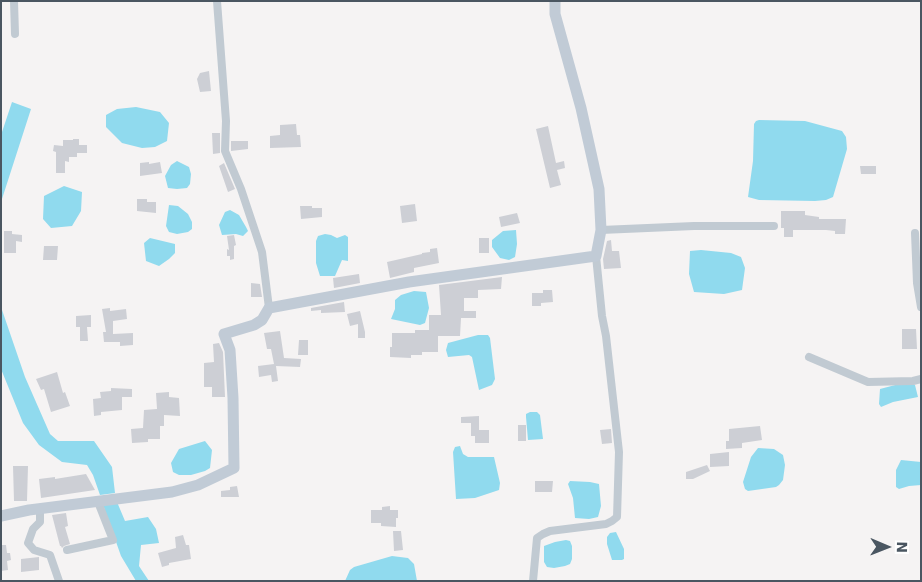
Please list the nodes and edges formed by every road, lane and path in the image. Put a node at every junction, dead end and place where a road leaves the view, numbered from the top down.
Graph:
1 (14, 1) edge
2 (216, 1) edge
3 (555, 1) edge
4 (15, 34) dead end
5 (774, 226) dead end
6 (601, 230) junction
7 (915, 233) dead end
8 (596, 256) junction
9 (921, 307) edge
10 (269, 308) junction
11 (810, 357) dead end
12 (921, 379) edge
13 (98, 502) junction
14 (38, 509) junction
15 (1, 516) edge
16 (67, 550) dead end
17 (60, 581) edge
18 (533, 581) edge

1 - 4 street
2 - 10 street
3 - 6 street
5 - 6 street
6 - 8 street
7 - 9 street
8 - 10 street
8 - 18 street
10 - 13 street
11 - 12 street
13 - 14 street
13 - 16 street
14 - 15 street
14 - 17 street

